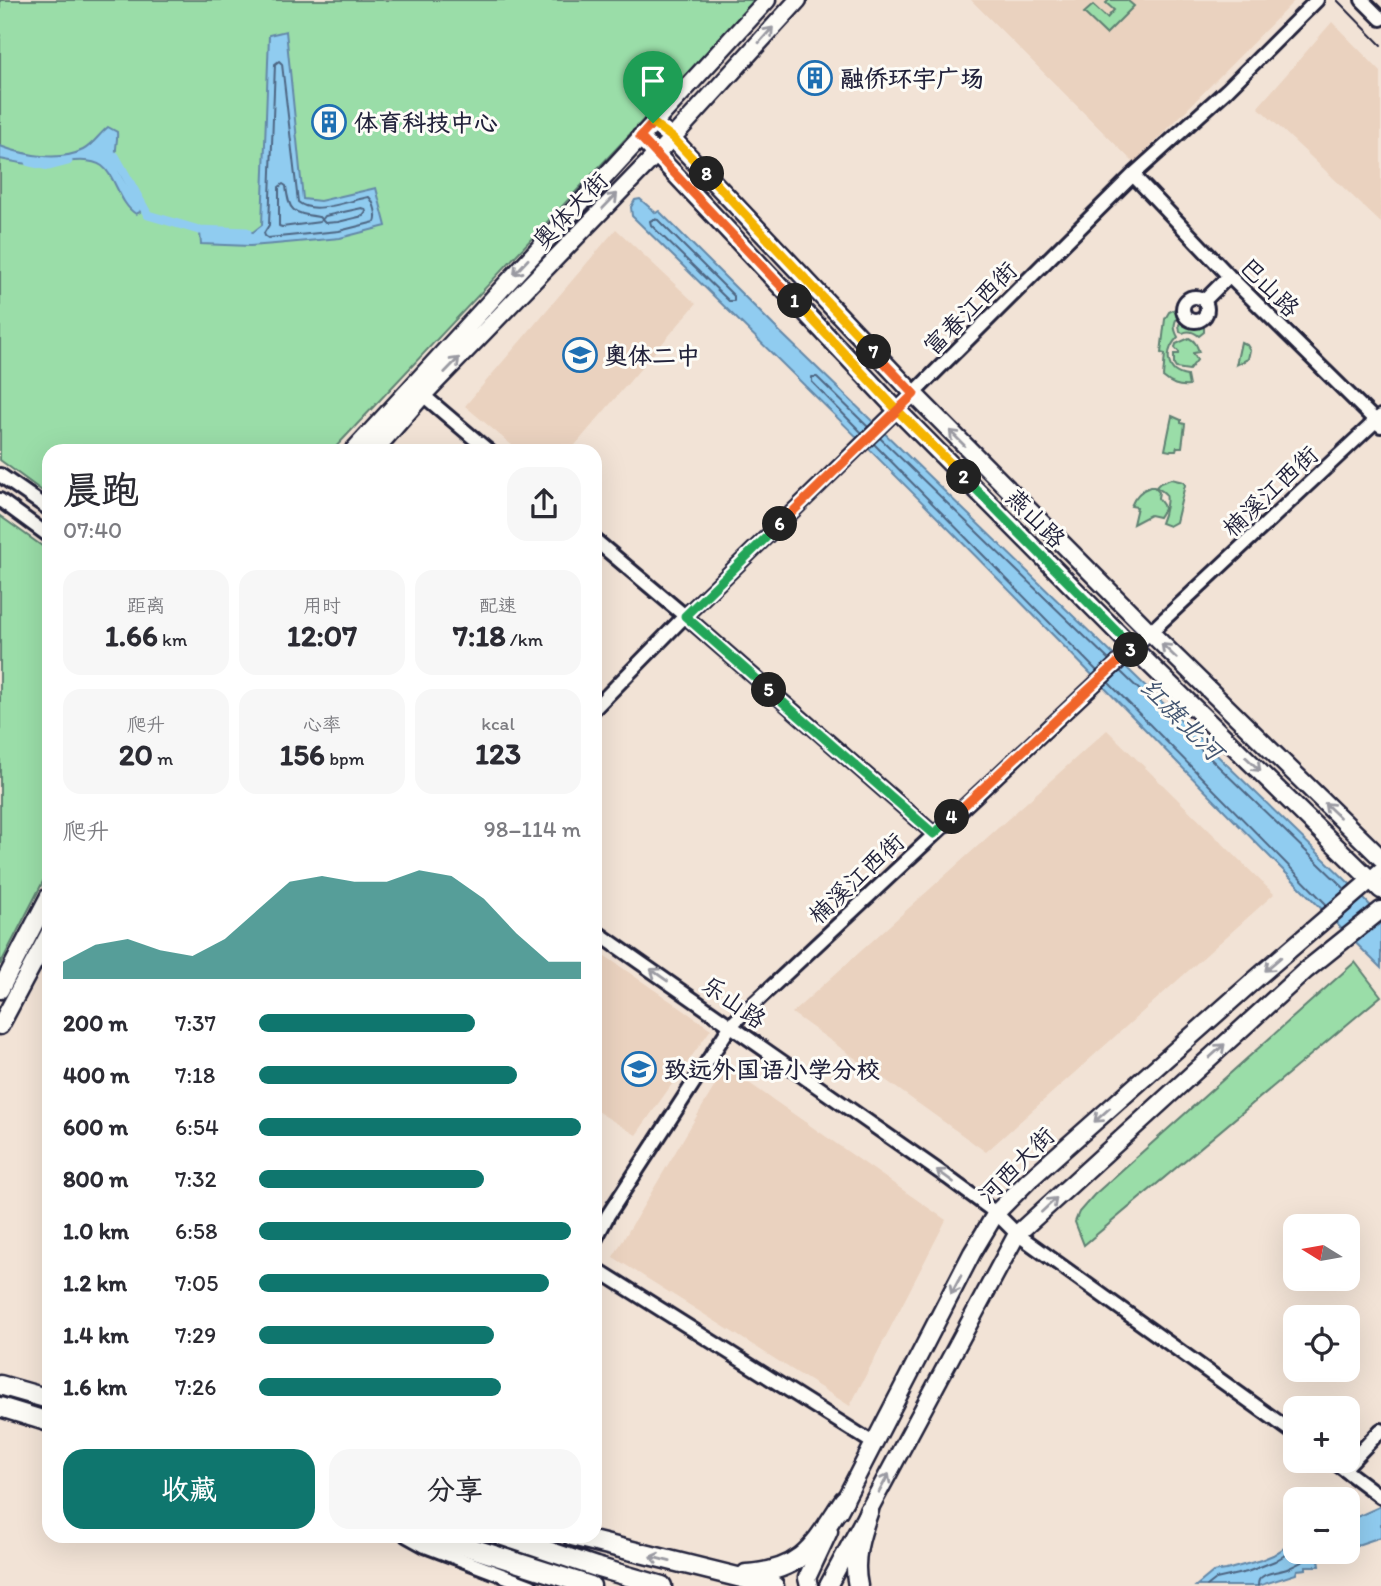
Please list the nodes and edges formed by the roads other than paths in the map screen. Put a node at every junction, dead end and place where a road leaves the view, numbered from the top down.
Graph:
1 (767, 0) edge
2 (799, 0) edge
3 (1317, 0) edge
4 (1362, 0) edge
5 (1381, 19) edge
6 (653, 123) junction
7 (640, 137) junction
8 (673, 138) junction
9 (656, 154) junction
10 (1133, 175) junction
11 (1229, 276) junction
12 (1204, 301) dead end
13 (914, 394) junction
14 (423, 396) junction
15 (897, 410) junction
16 (1379, 421) edge
17 (359, 444) edge
18 (380, 444) edge
19 (480, 444) edge
20 (0, 475) edge
21 (0, 500) edge
22 (42, 504) edge
23 (42, 531) edge
24 (602, 546) edge
25 (685, 616) junction
26 (1150, 632) junction
27 (1133, 648) junction
28 (602, 701) edge
29 (934, 834) junction
30 (1381, 858) edge
31 (1378, 880) edge
32 (42, 909) edge
33 (1381, 910) edge
34 (602, 936) edge
35 (42, 947) edge
36 (0, 990) edge
37 (730, 1025) junction
38 (0, 1026) edge
39 (996, 1213) junction
40 (602, 1227) edge
41 (1017, 1234) junction
42 (602, 1272) edge
43 (0, 1382) edge
44 (42, 1396) edge
45 (0, 1407) edge
46 (42, 1420) edge
47 (1283, 1425) edge
48 (1381, 1430) edge
49 (873, 1443) junction
50 (1360, 1452) edge
51 (1349, 1473) edge
52 (1379, 1496) edge
53 (844, 1500) junction
54 (869, 1510) junction
55 (420, 1543) edge
56 (456, 1543) edge
57 (524, 1543) edge
58 (600, 1543) edge
59 (725, 1574) junction
60 (531, 1586) edge
61 (591, 1586) edge
62 (663, 1586) edge
63 (774, 1586) edge
64 (809, 1586) edge
65 (828, 1586) edge
66 (858, 1586) edge

1 - 6 main road, 奥体大街
8 -> 2 main road, 奥体大街
3 - 10 street, 富春江西街
4 - 5 street
6 - 7 main road, 奥体大街
6 - 8 main road, 燕山路
7 - 9 main road, 燕山路
7 -> 17 main road, 奥体大街
8 - 9 main road, 奥体大街
8 - 13 main road, 燕山路
14 -> 9 main road, 奥体大街
9 - 15 main road, 燕山路
10 - 11 street, 巴山路
10 - 13 street, 富春江西街
11 - 12 street
11 - 16 street, 巴山路
13 - 15 street, 富春江西街
26 -> 13 main road, 燕山路
14 - 18 main road, 奥体大街
14 - 19 street
15 - 25 street, 富春江西街
15 - 27 main road, 燕山路
16 - 26 street, 楠溪江西街
20 - 22 street
21 - 23 street
24 - 25 street
25 - 28 street, 富春江西街
25 - 29 street
26 - 27 street, 楠溪江西街
30 -> 26 main road, 燕山路
27 - 29 street, 楠溪江西街
27 -> 31 main road, 燕山路
29 - 37 street, 楠溪江西街
31 -> 39 main road, 河西大街
32 - 36 main road
41 -> 33 main road, 河西大街
37 -> 34 street, 乐山路
35 - 38 main road
39 -> 37 street, 乐山路
37 - 40 street, 楠溪江西街
39 - 41 street, 乐山路
39 -> 49 main road, 河西大街
41 - 47 street, 乐山路
54 -> 41 main road, 河西大街
42 - 49 street
43 - 44 highway
45 - 46 highway
48 - 50 street
49 - 53 main road, 河西大街
51 - 52 street
53 - 59 highway
53 - 64 main road, 河西大街
54 - 65 main road, 河西大街
54 - 66 highway
55 - 60 street
56 - 61 highway
57 - 62 highway
59 -> 58 highway
59 - 63 highway

